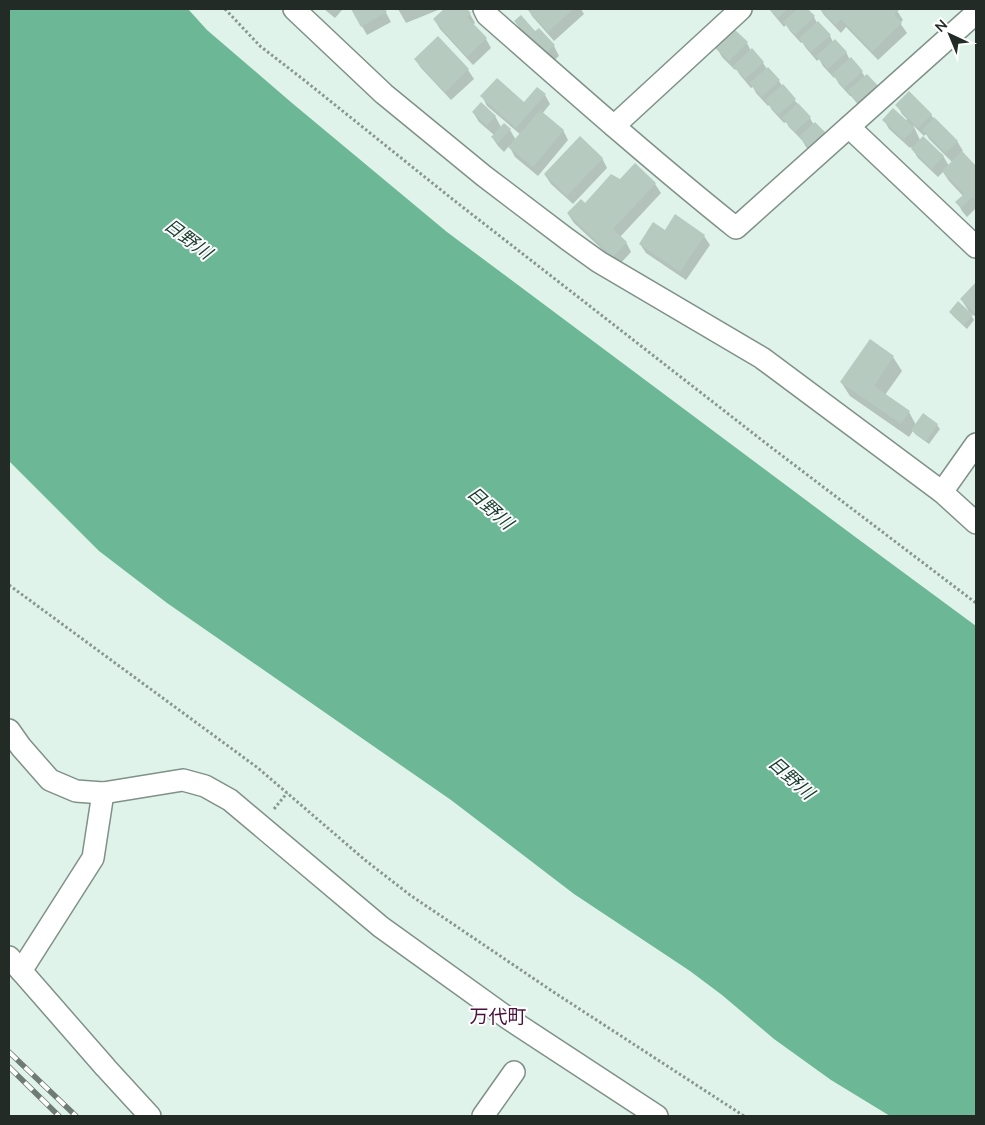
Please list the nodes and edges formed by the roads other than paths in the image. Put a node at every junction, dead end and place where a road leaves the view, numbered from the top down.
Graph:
1 (294, 9) edge
2 (741, 9) edge
3 (488, 11) edge
4 (972, 15) edge
5 (614, 126) junction
6 (849, 127) junction
7 (976, 247) edge
8 (976, 444) edge
9 (942, 492) junction
10 (976, 523) edge
11 (9, 730) edge
12 (103, 793) junction
13 (15, 964) edge
14 (514, 1072) dead end
15 (150, 1116) edge
16 (483, 1116) edge
17 (657, 1116) edge

1 - 9 street
2 - 5 street
3 - 5 street
4 - 6 street
5 - 6 street
6 - 7 street
8 - 9 street
9 - 10 street
11 - 12 street
12 - 13 street
12 - 17 street
13 - 15 street
14 - 16 street

